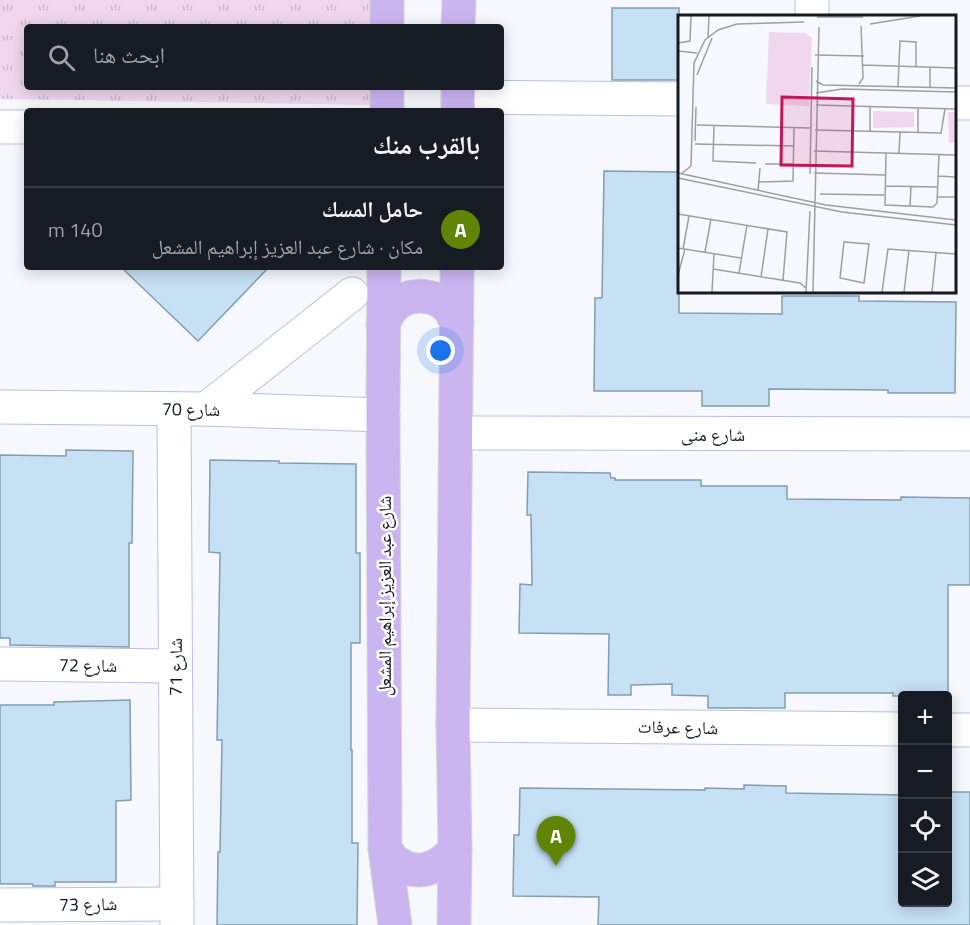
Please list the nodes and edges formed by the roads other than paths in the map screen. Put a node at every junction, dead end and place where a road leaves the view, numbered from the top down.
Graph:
1 (387, 0) edge
2 (459, 0) edge
3 (387, 24) edge
4 (458, 24) edge
5 (387, 90) edge
6 (458, 98) edge
7 (678, 99) edge
8 (387, 108) edge
9 (0, 127) edge
10 (24, 127) edge
11 (384, 270) edge
12 (457, 270) edge
13 (352, 294) dead end
14 (457, 323) junction
15 (383, 325) junction
16 (0, 407) edge
17 (174, 409) junction
18 (206, 409) junction
19 (382, 415) junction
20 (456, 433) junction
21 (970, 434) edge
22 (0, 664) edge
23 (175, 666) junction
24 (453, 725) junction
25 (898, 729) edge
26 (952, 730) edge
27 (970, 730) edge
28 (385, 849) junction
29 (455, 849) junction
30 (0, 905) edge
31 (177, 914) edge
32 (395, 925) edge
33 (454, 925) edge

1 - 3 main road
2 - 4 main road
5 - 8 main road
6 - 7 street
9 - 10 street
11 - 15 main road, شارع عبد العزيز إبراهيم المشعل
12 - 14 main road
13 - 18 street
14 - 15 main road
14 - 20 main road
15 - 19 main road, شارع عبد العزيز إبراهيم المشعل
16 - 17 street, شارع 70
17 - 18 street, شارع 70
17 - 23 street, شارع 71
18 - 19 street, شارع 70
19 - 28 main road, شارع عبد العزيز إبراهيم المشعل
20 - 21 street, شارع منى
20 - 24 main road
22 - 23 street, شارع 72
23 - 31 street, شارع 71
24 - 25 street, شارع عرفات
24 - 29 main road
26 - 27 street
28 - 29 main road
28 - 32 main road, شارع عبد العزيز إبراهيم المشعل
29 - 33 main road
30 - 31 street, شارع 73

